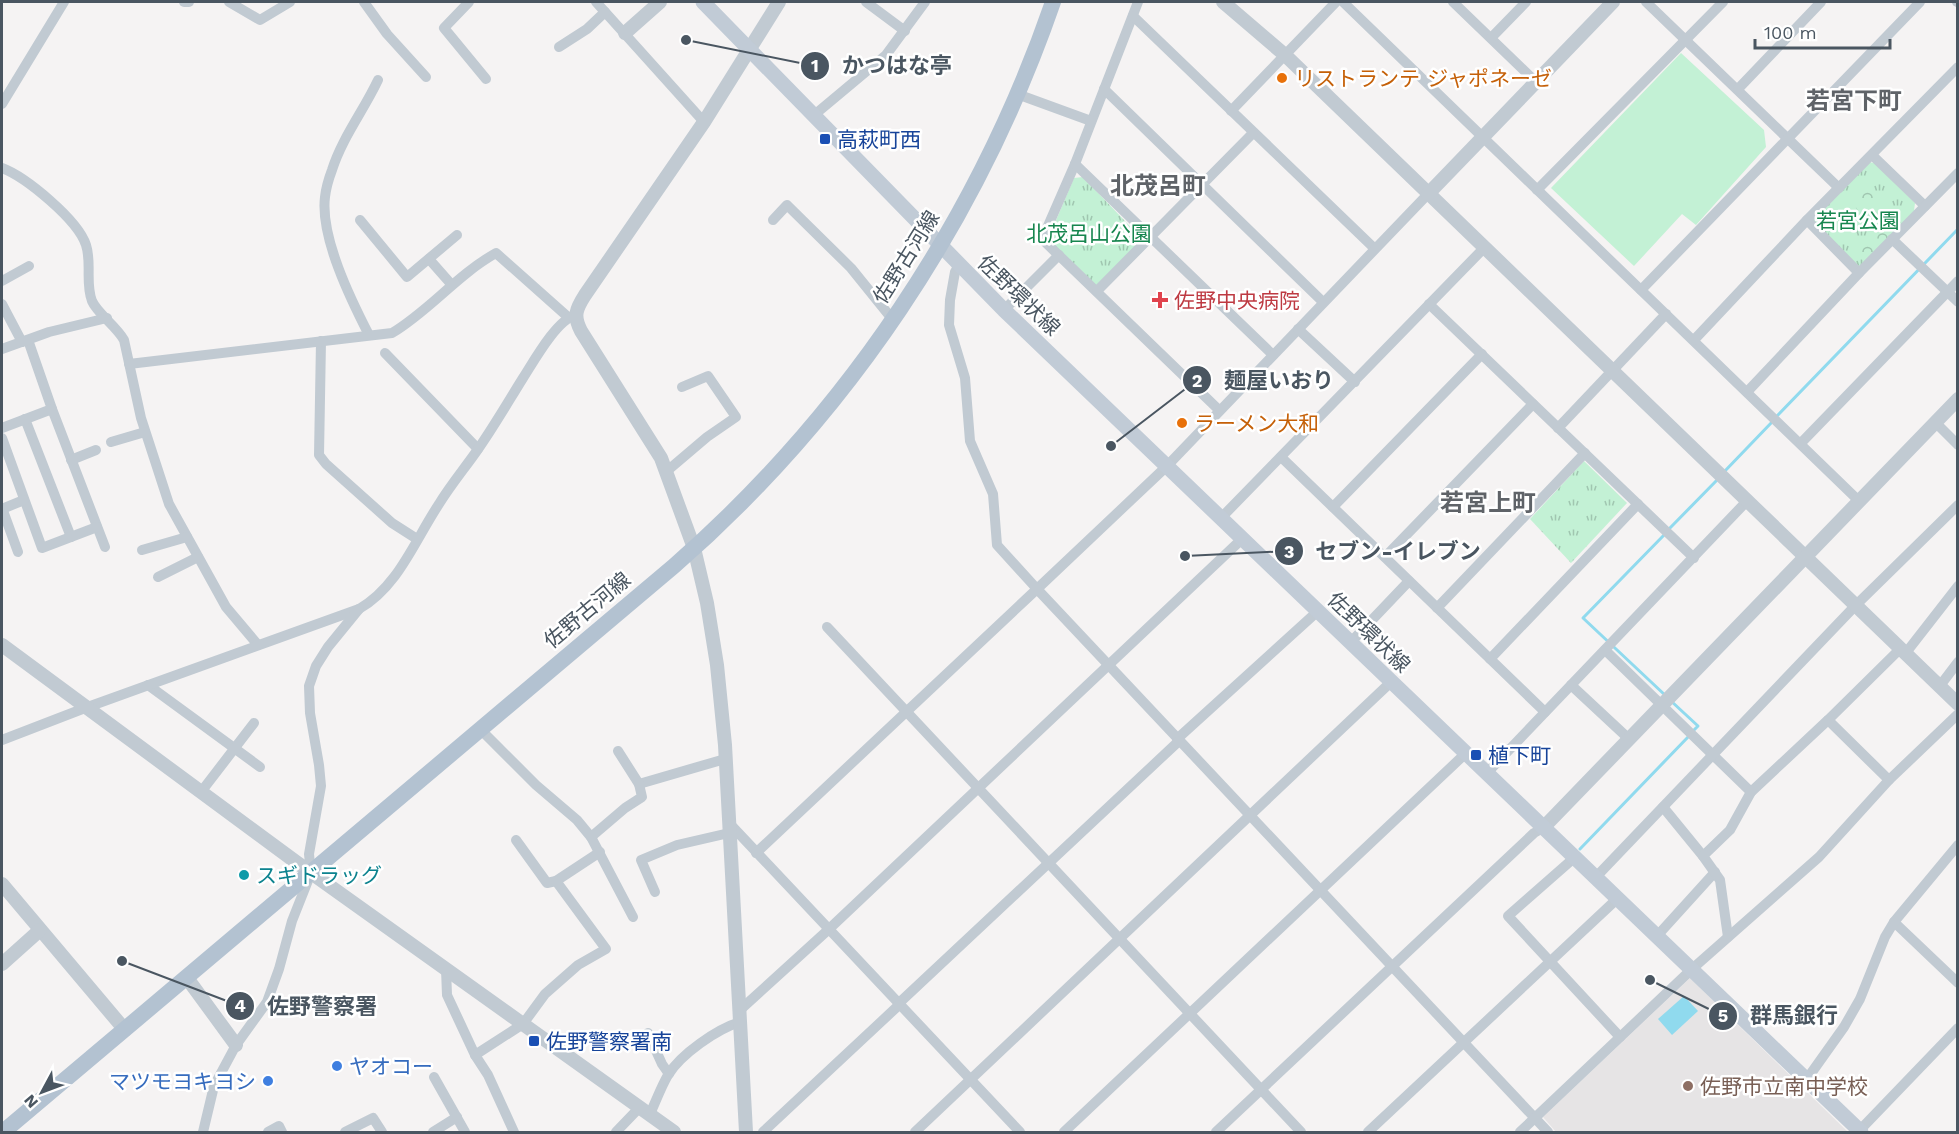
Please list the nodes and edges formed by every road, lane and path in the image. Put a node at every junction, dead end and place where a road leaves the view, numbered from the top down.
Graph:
1 (64, 2) edge
2 (184, 2) edge
3 (189, 2) edge
4 (229, 2) edge
5 (290, 2) edge
6 (364, 2) edge
7 (469, 2) edge
8 (596, 2) edge
9 (660, 2) edge
10 (703, 2) edge
11 (779, 2) edge
12 (866, 2) edge
13 (925, 2) edge
14 (1053, 2) edge
15 (1138, 2) edge
16 (1223, 2) edge
17 (1336, 2) edge
18 (1343, 2) edge
19 (1453, 2) edge
20 (1526, 2) edge
21 (1613, 2) edge
22 (1646, 2) edge
23 (1723, 2) edge
24 (1821, 2) edge
25 (1920, 2) edge
26 (605, 12) junction
27 (1133, 16) junction
28 (905, 31) junction
29 (625, 33) junction
30 (1491, 38) junction
31 (1686, 40) junction
32 (560, 47) dead end
33 (749, 50) junction
34 (1285, 55) junction
35 (1958, 67) edge
36 (426, 76) dead end
37 (486, 79) dead end
38 (378, 80) dead end
39 (1536, 82) junction
40 (1104, 89) junction
41 (1738, 89) junction
42 (1017, 94) junction
43 (2, 104) edge
44 (1231, 111) junction
45 (813, 116) junction
46 (1090, 121) junction
47 (704, 122) junction
48 (1253, 133) junction
49 (1482, 138) junction
50 (1788, 138) junction
51 (1872, 155) junction
52 (1075, 164) junction
53 (2, 168) edge
54 (1958, 173) edge
55 (1202, 185) junction
56 (1839, 188) junction
57 (1537, 190) junction
58 (1428, 194) junction
59 (1925, 206) junction
60 (360, 220) dead end
61 (773, 220) dead end
62 (1807, 220) junction
63 (457, 235) dead end
64 (1150, 237) junction
65 (1892, 239) junction
66 (940, 246) junction
67 (1374, 248) junction
68 (1484, 248) junction
69 (1059, 255) junction
70 (429, 259) junction
71 (959, 265) junction
72 (29, 266) dead end
73 (1859, 273) junction
74 (2, 280) edge
75 (1958, 281) edge
76 (451, 284) junction
77 (1641, 290) junction
78 (1097, 291) junction
79 (1947, 292) junction
80 (1323, 302) junction
81 (1958, 302) edge
82 (1429, 303) junction
83 (2, 304) edge
84 (1005, 310) junction
85 (1666, 314) junction
86 (572, 316) junction
87 (107, 318) junction
88 (893, 320) junction
89 (1298, 329) junction
90 (369, 335) junction
91 (1694, 340) junction
92 (25, 341) junction
93 (321, 341) junction
94 (2, 349) edge
95 (386, 354) dead end
96 (1482, 354) junction
97 (1272, 355) junction
98 (129, 364) junction
99 (1611, 371) junction
100 (1355, 382) junction
101 (682, 387) dead end
102 (1747, 392) junction
103 (1958, 399) edge
104 (1533, 404) junction
105 (52, 409) junction
106 (1219, 410) junction
107 (26, 419) junction
108 (1935, 422) junction
109 (3, 424) edge
110 (1558, 428) junction
111 (145, 432) junction
112 (2, 438) edge
113 (111, 442) dead end
114 (1801, 443) junction
115 (1958, 445) edge
116 (478, 449) junction
117 (96, 450) dead end
118 (1585, 453) junction
119 (1281, 457) junction
120 (71, 460) junction
121 (1167, 466) junction
122 (667, 471) junction
123 (24, 500) junction
124 (1747, 501) junction
125 (1859, 501) junction
126 (1638, 504) junction
127 (1958, 504) edge
128 (1333, 507) junction
129 (2, 508) edge
130 (1221, 518) junction
131 (97, 527) junction
132 (70, 537) junction
133 (187, 537) junction
134 (417, 539) junction
135 (1242, 539) junction
136 (105, 547) dead end
137 (694, 548) junction
138 (142, 550) dead end
139 (18, 552) dead end
140 (198, 557) junction
141 (1385, 557) junction
142 (1804, 557) junction
143 (1694, 558) junction
144 (158, 577) dead end
145 (1409, 581) junction
146 (1958, 586) edge
147 (1037, 589) junction
148 (1855, 606) junction
149 (1437, 608) junction
150 (359, 609) junction
151 (1318, 611) junction
152 (827, 627) dead end
153 (1350, 643) junction
154 (2, 645) edge
155 (258, 645) junction
156 (1605, 650) junction
157 (1903, 651) junction
158 (1490, 659) junction
159 (1958, 663) edge
160 (1108, 664) junction
161 (1391, 682) junction
162 (148, 685) junction
163 (1571, 685) junction
164 (1940, 687) junction
165 (1958, 704) edge
166 (1663, 705) junction
167 (85, 708) junction
168 (906, 712) junction
169 (1545, 712) junction
170 (1958, 714) edge
171 (1828, 720) junction
172 (254, 723) dead end
173 (480, 729) junction
174 (2, 740) edge
175 (1178, 740) junction
176 (1629, 740) junction
177 (235, 748) junction
178 (618, 751) dead end
179 (1713, 753) junction
180 (1465, 754) junction
181 (725, 759) junction
182 (260, 767) dead end
183 (1486, 774) junction
184 (1890, 780) junction
185 (639, 784) junction
186 (978, 789) junction
187 (201, 792) junction
188 (1751, 792) junction
189 (1663, 807) junction
190 (1250, 816) junction
191 (729, 828) junction
192 (1544, 828) junction
193 (591, 837) junction
194 (516, 840) dead end
195 (1958, 845) edge
196 (600, 852) junction
197 (756, 853) junction
198 (1704, 856) junction
199 (1574, 858) junction
200 (1048, 864) junction
201 (1715, 872) junction
202 (311, 873) junction
203 (1595, 878) junction
204 (556, 881) junction
205 (2, 885) edge
206 (1319, 891) junction
207 (654, 892) dead end
208 (1617, 899) junction
209 (633, 917) dead end
210 (1894, 922) junction
211 (40, 930) junction
212 (828, 930) junction
213 (1657, 936) junction
214 (1728, 937) junction
215 (1120, 939) junction
216 (1549, 962) junction
217 (2, 964) edge
218 (1391, 967) junction
219 (446, 969) junction
220 (1692, 969) junction
221 (187, 978) junction
222 (1958, 983) edge
223 (899, 1005) junction
224 (1190, 1014) junction
225 (740, 1016) junction
226 (523, 1024) junction
227 (1958, 1028) edge
228 (125, 1030) junction
229 (648, 1033) dead end
230 (1620, 1037) junction
231 (1462, 1042) junction
232 (236, 1045) junction
233 (475, 1055) junction
234 (669, 1074) junction
235 (434, 1077) dead end
236 (1807, 1079) junction
237 (970, 1080) junction
238 (1261, 1090) junction
239 (645, 1111) junction
240 (457, 1117) junction
241 (1535, 1118) junction
242 (1857, 1131) edge
243 (3, 1132) edge
244 (203, 1132) edge
245 (268, 1132) edge
246 (282, 1132) edge
247 (345, 1132) edge
248 (382, 1132) edge
249 (433, 1132) edge
250 (465, 1132) edge
251 (514, 1132) edge
252 (616, 1132) edge
253 (674, 1132) edge
254 (746, 1132) edge
255 (763, 1132) edge
256 (915, 1132) edge
257 (1020, 1132) edge
258 (1064, 1132) edge
259 (1216, 1132) edge
260 (1300, 1132) edge
261 (1368, 1132) edge
262 (1520, 1132) edge
263 (1548, 1132) edge

1 - 43 street
2 - 3 street
4 - 5 street
6 - 36 street
7 - 37 street
8 - 26 street
9 - 29 street
10 - 33 main road, 佐野環状線
11 - 33 street
12 - 28 street
13 - 28 street
14 - 42 main road, 佐野古河線
15 - 27 street
16 - 34 street
17 - 34 street
18 - 49 street
19 - 30 street
20 - 30 street
21 - 39 street
22 - 31 street
23 - 31 street
24 - 41 street
25 - 50 street
26 - 29 street
26 - 32 street
27 - 40 street
27 - 44 street
28 - 45 street
29 - 47 street
30 - 39 street
31 - 41 street
31 - 57 street
33 - 45 main road, 佐野環状線
33 - 47 street
34 - 44 street
34 - 58 street
35 - 51 street
38 - 90 street
39 - 49 street
40 - 46 street
40 - 55 street
41 - 50 street
42 - 46 street
42 - 66 main road, 佐野古河線
44 - 48 street
45 - 66 main road, 佐野環状線
46 - 52 street
47 - 86 street
48 - 55 street
48 - 67 street
49 - 57 street
49 - 58 street
50 - 56 street
50 - 77 street
51 - 56 street
51 - 59 street
52 - 64 street
52 - 69 street
53 - 87 street
54 - 59 street
55 - 64 street
55 - 80 street
56 - 62 street
57 - 77 street
58 - 67 street
58 - 68 street
59 - 65 street
60 - 70 street
61 - 88 street
62 - 73 street
62 - 91 street
63 - 70 street
64 - 78 street
64 - 97 street
65 - 73 street
65 - 79 street
66 - 71 main road, 佐野環状線
66 - 88 main road, 佐野古河線
67 - 80 street
68 - 82 street
68 - 99 street
69 - 78 street
69 - 84 street
70 - 76 street
71 - 84 main road, 佐野環状線
71 - 147 street
72 - 74 street
73 - 102 street
75 - 79 street
76 - 86 street
76 - 90 street
77 - 85 street
78 - 106 street
79 - 81 street
79 - 114 street
80 - 89 street
82 - 96 street
82 - 100 street
83 - 92 street
84 - 121 main road, 佐野環状線
85 - 91 street
85 - 99 street
86 - 116 street
86 - 122 street
87 - 92 street
87 - 98 street
88 - 137 main road, 佐野古河線
89 - 97 street
89 - 100 street
90 - 93 street
91 - 102 street
92 - 94 street
92 - 105 street
93 - 98 street
93 - 134 street
95 - 116 street
96 - 104 street
96 - 128 street
97 - 106 street
98 - 111 street
99 - 110 street
99 - 124 street
100 - 119 street
101 - 122 street
102 - 114 street
103 - 108 street
104 - 110 street
104 - 141 street
105 - 107 street
105 - 120 street
106 - 121 street
107 - 109 street
107 - 132 street
108 - 115 street
108 - 125 street
110 - 118 street
111 - 113 street
111 - 133 street
112 - 123 street
114 - 125 street
116 - 134 street
117 - 120 street
118 - 126 street
118 - 149 street
119 - 128 street
119 - 130 street
120 - 131 street
121 - 130 main road, 佐野環状線
121 - 147 street
122 - 137 street
123 - 129 street
123 - 132 street
124 - 142 street
124 - 143 street
125 - 142 street
126 - 143 street
126 - 158 street
127 - 148 street
128 - 141 street
129 - 139 street
130 - 135 main road, 佐野環状線
131 - 132 street
131 - 136 street
133 - 138 street
133 - 140 street
134 - 150 street
135 - 151 main road, 佐野環状線
135 - 160 street
137 - 173 main road, 佐野古河線
137 - 181 street
140 - 144 street
140 - 155 street
141 - 145 street
142 - 148 street
142 - 166 street
143 - 156 street
145 - 149 street
145 - 153 street
146 - 157 street
147 - 160 street
147 - 168 street
148 - 157 street
148 - 179 street
149 - 158 street
150 - 155 street
150 - 202 street
151 - 153 main road, 佐野環状線
151 - 175 street
152 - 168 street
153 - 161 main road, 佐野環状線
154 - 167 street
155 - 162 street
156 - 163 street
156 - 166 street
157 - 164 street
157 - 171 street
158 - 169 street
159 - 164 street
160 - 175 street
160 - 186 street
161 - 180 main road, 佐野環状線
161 - 190 street
162 - 167 street
162 - 177 street
163 - 169 street
163 - 176 street
164 - 165 street
166 - 176 street
166 - 179 street
167 - 174 street
167 - 187 street
168 - 186 street
168 - 197 street
169 - 183 street
170 - 184 street
171 - 184 street
171 - 188 street
172 - 177 street
173 - 193 street
173 - 202 main road, 佐野古河線
175 - 190 street
175 - 200 street
176 - 192 street
177 - 182 street
177 - 187 street
178 - 185 street
179 - 188 street
179 - 189 street
180 - 183 main road, 佐野環状線
180 - 206 street
181 - 185 street
181 - 191 street
183 - 192 main road, 佐野環状線
184 - 214 street
185 - 193 street
186 - 200 street
186 - 212 street
187 - 202 street
188 - 198 street
189 - 198 street
189 - 203 street
190 - 206 street
190 - 215 street
191 - 197 street
191 - 207 street
191 - 225 street
192 - 199 main road, 佐野環状線
192 - 218 street
193 - 196 street
194 - 204 street
195 - 210 street
196 - 204 street
196 - 209 street
197 - 212 street
198 - 201 street
199 - 203 main road, 佐野環状線
199 - 216 street
200 - 215 street
200 - 223 street
201 - 213 street
201 - 214 street
202 - 219 street
202 - 221 main road, 佐野古河線
202 - 232 street
203 - 208 main road, 佐野環状線
204 - 226 street
205 - 211 street
206 - 218 street
206 - 224 street
208 - 213 main road, 佐野環状線
208 - 216 street
210 - 222 street
210 - 236 street
211 - 217 street
211 - 228 street
212 - 223 street
212 - 225 street
213 - 220 main road, 佐野環状線
214 - 220 street
215 - 224 street
215 - 237 street
216 - 230 street
216 - 231 street
218 - 231 street
218 - 238 street
219 - 226 street
219 - 233 street
220 - 230 street
220 - 236 main road, 佐野環状線
221 - 228 main road, 佐野古河線
221 - 232 street
223 - 237 street
223 - 255 street
224 - 238 street
224 - 258 street
225 - 234 street
225 - 254 street
226 - 233 street
226 - 239 street
227 - 242 street
228 - 243 main road, 佐野古河線
229 - 234 street
230 - 241 street
231 - 241 street
231 - 261 street
232 - 244 street
233 - 251 street
234 - 239 street
235 - 240 street
236 - 242 main road, 佐野環状線
237 - 256 street
237 - 257 street
238 - 259 street
238 - 260 street
239 - 252 street
239 - 253 street
240 - 249 street
240 - 250 street
241 - 262 street
241 - 263 street
245 - 246 street
247 - 248 street

